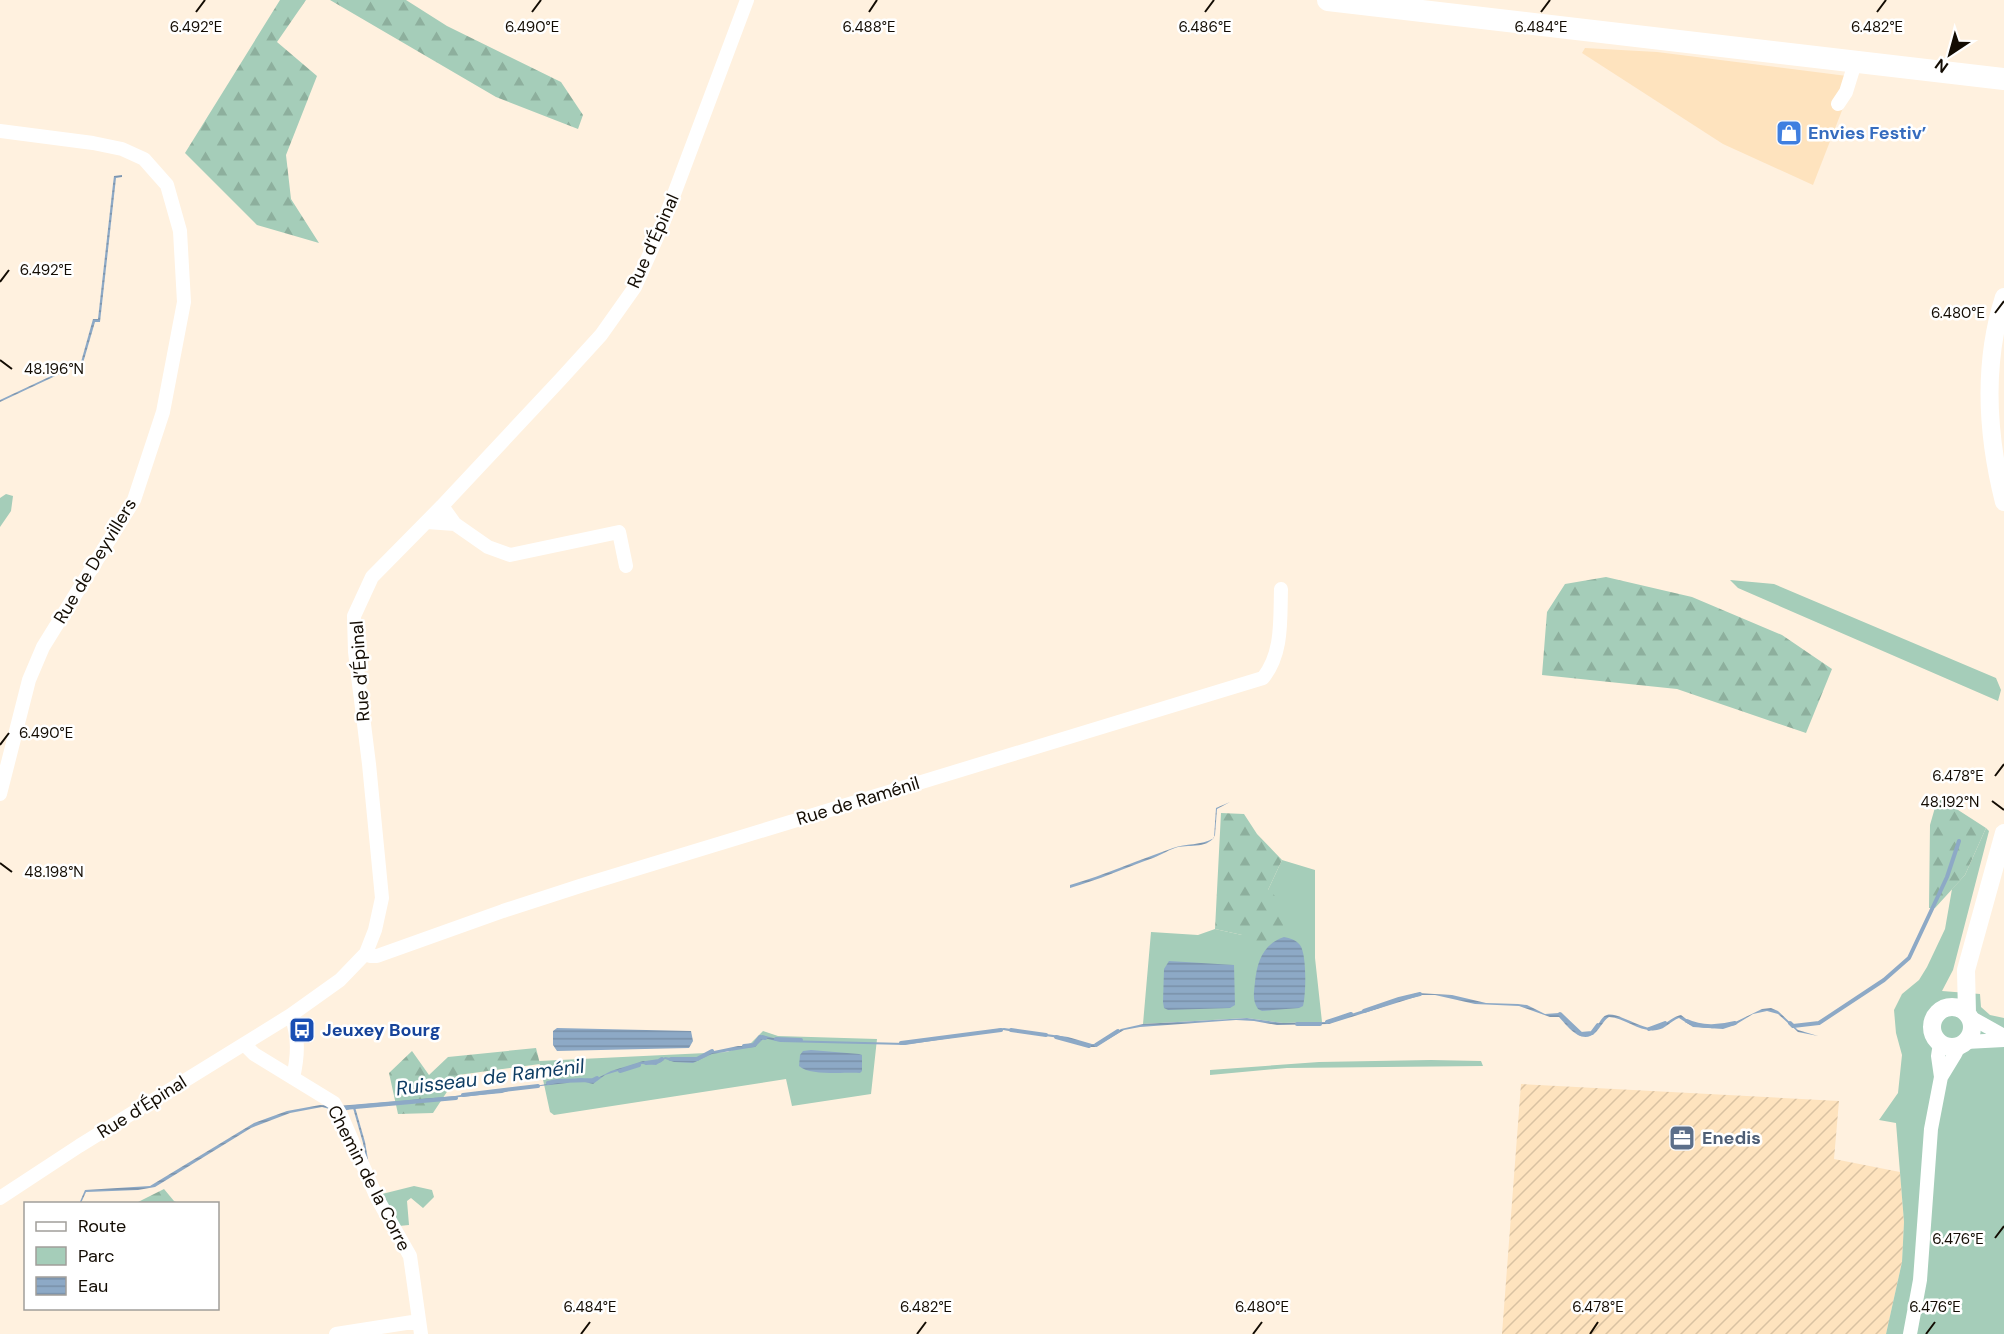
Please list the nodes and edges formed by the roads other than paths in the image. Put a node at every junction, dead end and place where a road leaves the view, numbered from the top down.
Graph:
1 (747, 0) edge
2 (1328, 0) edge
3 (1855, 63) junction
4 (2002, 80) edge
5 (1838, 104) dead end
6 (0, 131) edge
7 (2004, 297) edge
8 (2004, 502) edge
9 (442, 506) junction
10 (427, 522) junction
11 (455, 524) junction
12 (626, 566) dead end
13 (1281, 589) dead end
14 (0, 794) edge
15 (2004, 834) edge
16 (366, 953) junction
17 (1966, 970) junction
18 (1943, 1008) junction
19 (291, 1015) junction
20 (1969, 1015) junction
21 (2004, 1038) edge
22 (1940, 1043) junction
23 (244, 1044) junction
24 (1960, 1047) junction
25 (1941, 1077) junction
26 (293, 1078) junction
27 (0, 1198) edge
28 (420, 1327) edge
29 (336, 1334) edge
30 (1910, 1334) edge

1 - 9 street, Rue d’Épinal
2 - 3 main road
3 - 4 main road
3 - 5 street
6 - 14 street, Rue de Deyvillers
7 - 8 street
9 - 10 street, Rue d’Épinal
9 - 11 street
10 - 11 street
10 - 16 street, Rue d’Épinal
11 - 12 street
13 - 16 street, Rue de Raménil
15 - 17 street
16 - 19 street, Rue d’Épinal
17 - 18 street
17 - 20 street
18 - 20 street
18 - 22 street
19 - 23 street, Rue d’Épinal
19 - 26 street
20 - 21 street
20 - 24 street
21 - 24 street
22 - 24 street
22 - 25 street
23 - 26 street, Chemin de la Corre
23 - 27 street, Rue d’Épinal
24 - 25 street
25 - 30 street
26 - 28 street, Chemin de la Corre
28 - 29 street

